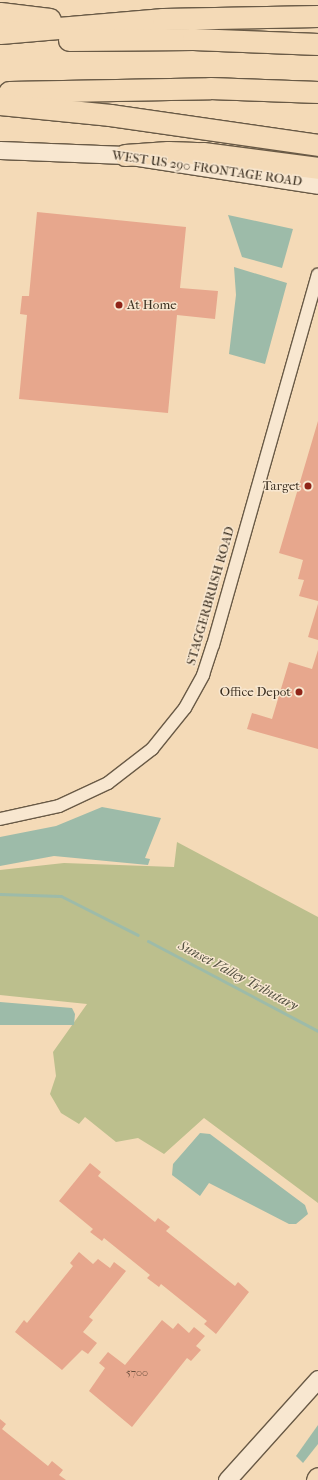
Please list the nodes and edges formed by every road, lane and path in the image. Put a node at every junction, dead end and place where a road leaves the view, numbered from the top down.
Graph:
1 (0, 13) edge
2 (318, 16) edge
3 (114, 23) junction
4 (0, 33) edge
5 (0, 39) edge
6 (318, 44) edge
7 (0, 92) edge
8 (318, 92) edge
9 (6, 101) edge
10 (318, 145) edge
11 (0, 150) edge
12 (125, 155) junction
13 (318, 168) edge
14 (318, 185) edge
15 (318, 275) edge
16 (0, 819) edge
17 (318, 1379) edge
18 (227, 1480) edge

1 - 3 highway
2 - 3 highway
3 - 4 highway
5 - 6 highway
7 - 8 highway
9 - 10 highway
11 - 12 main road, WEST US 290 FRONTAGE ROAD
12 - 13 highway
12 - 14 main road, WEST US 290 FRONTAGE ROAD
15 - 16 street, STAGGERBRUSH ROAD
17 - 18 main road

